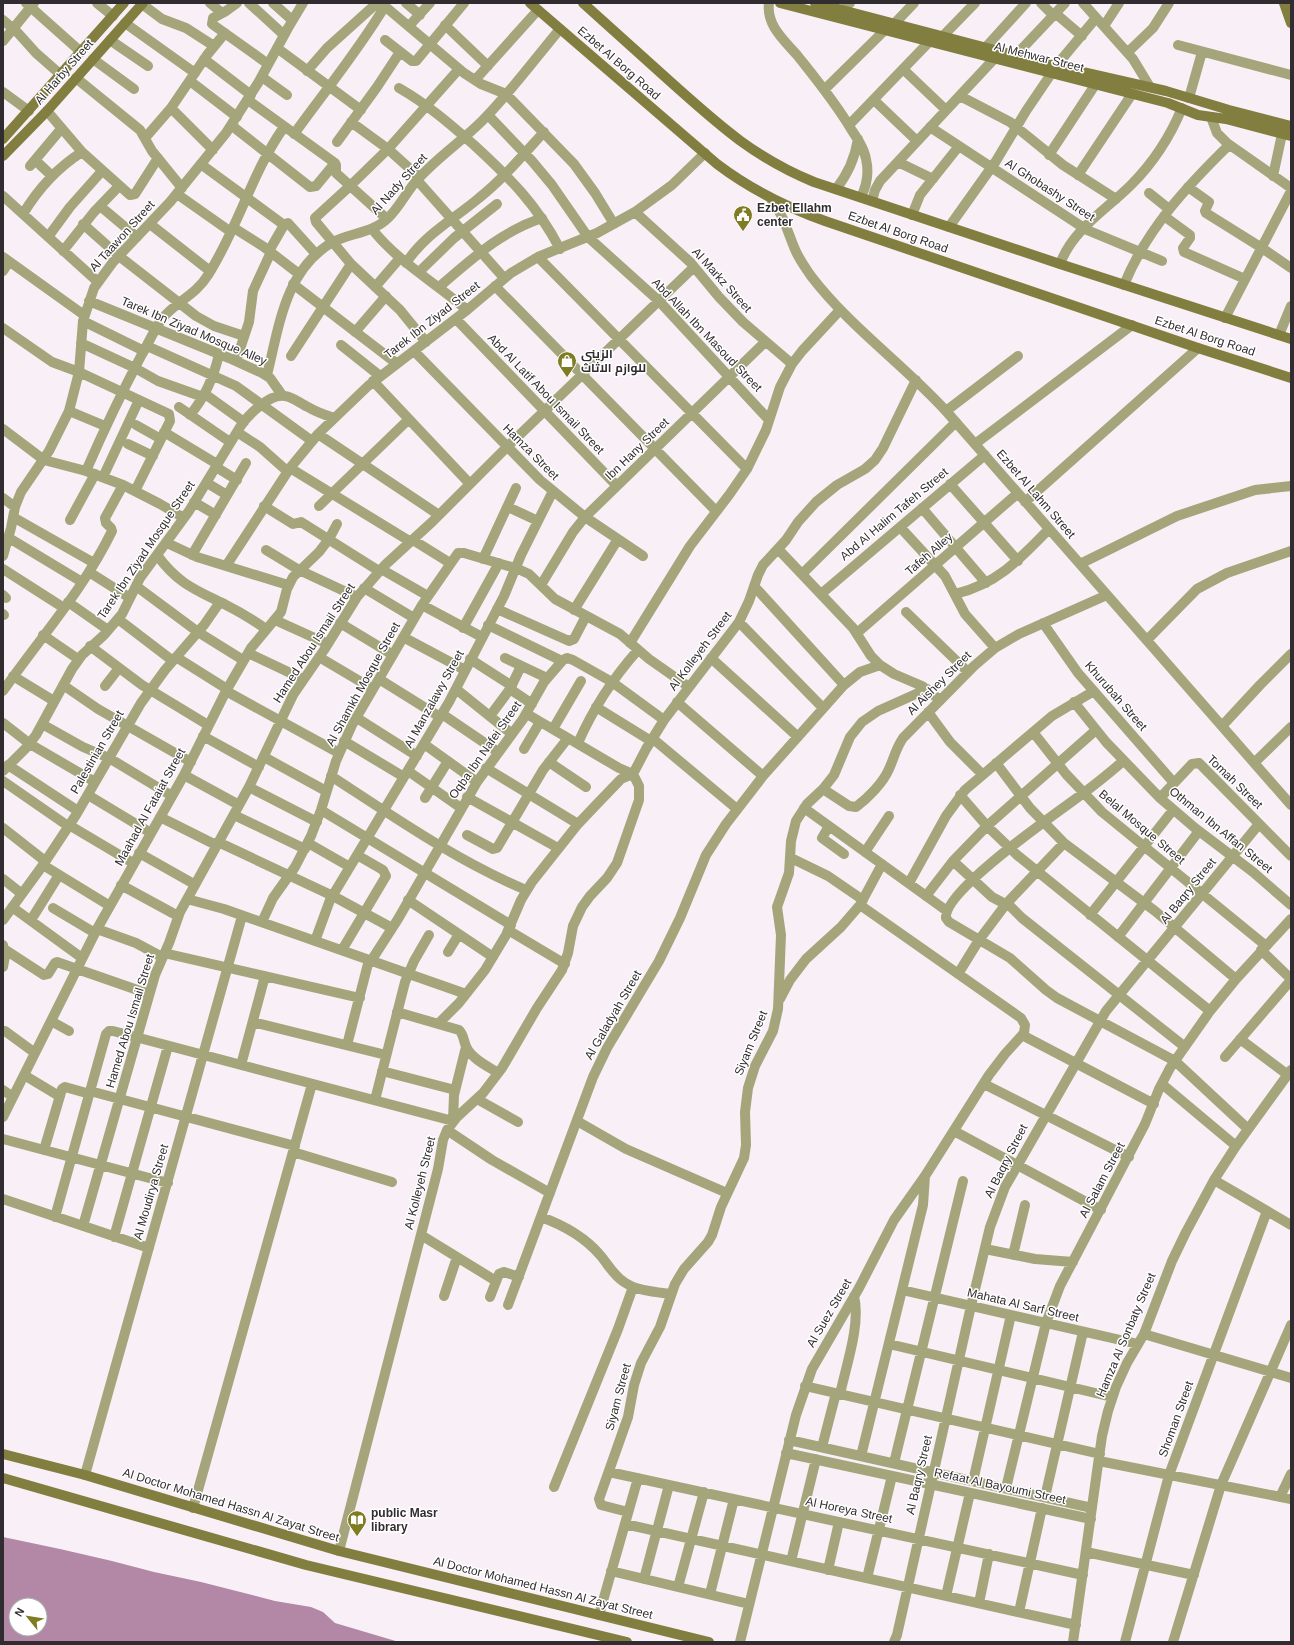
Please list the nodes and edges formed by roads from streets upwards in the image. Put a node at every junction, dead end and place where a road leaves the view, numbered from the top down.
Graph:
1 (97, 3) edge
2 (124, 3) edge
3 (210, 3) edge
4 (237, 3) edge
5 (249, 3) edge
6 (273, 3) edge
7 (303, 3) edge
8 (406, 3) edge
9 (430, 3) edge
10 (464, 3) edge
11 (530, 3) edge
12 (583, 3) edge
13 (769, 3) edge
14 (780, 3) edge
15 (815, 3) edge
16 (914, 3) edge
17 (975, 3) edge
18 (1026, 3) edge
19 (1041, 3) edge
20 (1065, 3) edge
21 (1083, 3) edge
22 (1119, 3) edge
23 (1169, 3) edge
24 (30, 4) edge
25 (142, 4) edge
26 (381, 4) edge
27 (1286, 5) edge
28 (846, 7) edge
29 (540, 8) edge
30 (222, 14) junction
31 (1054, 14) junction
32 (420, 15) junction
33 (113, 16) junction
34 (1096, 18) junction
35 (3, 20) edge
36 (292, 20) junction
37 (125, 23) junction
38 (1291, 23) edge
39 (894, 24) junction
40 (445, 25) junction
41 (409, 26) junction
42 (1104, 26) junction
43 (13, 28) junction
44 (560, 29) junction
45 (885, 30) junction
46 (225, 33) junction
47 (284, 35) junction
48 (1082, 36) junction
49 (942, 37) junction
50 (3, 40) edge
51 (110, 40) junction
52 (385, 40) dead end
53 (929, 42) junction
54 (430, 44) junction
55 (1178, 45) dead end
56 (214, 46) junction
57 (276, 48) junction
58 (985, 48) junction
59 (400, 52) junction
60 (1128, 52) junction
61 (1202, 52) junction
62 (78, 55) junction
63 (1015, 56) junction
64 (93, 58) junction
65 (204, 59) junction
66 (994, 59) junction
67 (268, 64) junction
68 (148, 66) dead end
69 (488, 66) junction
70 (86, 67) junction
71 (459, 69) junction
72 (903, 69) junction
73 (1054, 70) junction
74 (307, 71) junction
75 (1291, 75) edge
76 (61, 76) junction
77 (192, 77) junction
78 (262, 77) junction
79 (76, 78) junction
80 (475, 80) junction
81 (1095, 85) junction
82 (328, 86) junction
83 (1150, 87) junction
84 (398, 88) dead end
85 (134, 89) dead end
86 (825, 89) junction
87 (3, 92) edge
88 (287, 94) dead end
89 (506, 94) junction
90 (1132, 94) junction
91 (960, 96) junction
92 (249, 98) junction
93 (1189, 98) junction
94 (874, 100) junction
95 (427, 106) junction
96 (171, 108) junction
97 (1182, 108) junction
98 (361, 110) junction
99 (946, 110) junction
100 (29, 111) junction
101 (47, 111) junction
102 (488, 115) junction
103 (1210, 117) junction
104 (234, 121) junction
105 (351, 122) junction
106 (849, 125) junction
107 (1291, 126) edge
108 (284, 127) junction
109 (930, 127) junction
110 (1016, 127) junction
111 (61, 129) junction
112 (544, 132) junction
113 (294, 134) junction
114 (1286, 135) edge
115 (465, 137) junction
116 (145, 138) junction
117 (3, 139) edge
118 (858, 139) junction
119 (917, 141) junction
120 (337, 142) dead end
121 (1229, 145) junction
122 (959, 146) junction
123 (388, 149) junction
124 (214, 150) junction
125 (82, 152) junction
126 (525, 153) junction
127 (705, 153) junction
128 (267, 154) junction
129 (1049, 155) junction
130 (3, 156) edge
131 (158, 158) junction
132 (898, 162) junction
133 (335, 163) junction
134 (202, 165) junction
135 (992, 168) junction
136 (102, 171) junction
137 (506, 174) junction
138 (1078, 175) junction
139 (52, 176) junction
140 (1273, 176) junction
141 (418, 179) junction
142 (933, 179) junction
143 (118, 186) junction
144 (350, 186) junction
145 (1188, 188) junction
146 (1291, 188) edge
147 (836, 189) junction
148 (180, 191) junction
149 (1291, 191) edge
150 (1149, 193) dead end
151 (3, 196) edge
152 (861, 197) junction
153 (247, 198) junction
154 (771, 198) junction
155 (1116, 199) junction
156 (872, 201) junction
157 (497, 204) dead end
158 (100, 206) junction
159 (635, 212) junction
160 (1167, 213) junction
161 (23, 214) junction
162 (912, 215) junction
163 (542, 218) junction
164 (387, 219) junction
165 (450, 220) junction
166 (84, 224) junction
167 (150, 224) junction
168 (614, 224) junction
169 (284, 225) junction
170 (949, 227) junction
171 (1084, 228) junction
172 (372, 229) junction
173 (232, 230) junction
174 (461, 232) junction
175 (48, 237) junction
176 (137, 237) junction
177 (588, 237) junction
178 (333, 242) junction
179 (1262, 248) junction
180 (560, 249) junction
181 (64, 251) junction
182 (270, 251) junction
183 (480, 252) junction
184 (1140, 252) junction
185 (316, 254) junction
186 (119, 256) junction
187 (538, 257) junction
188 (6, 259) edge
189 (403, 260) junction
190 (1162, 261) dead end
191 (351, 264) junction
192 (1060, 264) junction
193 (694, 267) junction
194 (1291, 268) edge
195 (3, 271) edge
196 (210, 271) junction
197 (419, 272) junction
198 (299, 274) junction
199 (504, 278) junction
200 (1245, 279) junction
201 (98, 282) junction
202 (293, 284) junction
203 (1124, 285) junction
204 (495, 286) junction
205 (375, 287) junction
206 (439, 287) junction
207 (386, 296) junction
208 (89, 301) junction
209 (659, 301) junction
210 (180, 303) junction
211 (1291, 306) edge
212 (322, 307) junction
213 (467, 310) junction
214 (840, 310) junction
215 (84, 318) junction
216 (1226, 318) junction
217 (456, 319) junction
218 (1132, 325) junction
219 (3, 328) edge
220 (156, 329) junction
221 (355, 332) junction
222 (1279, 335) junction
223 (244, 336) junction
224 (620, 338) junction
225 (1291, 339) edge
226 (426, 342) junction
227 (765, 342) junction
228 (81, 343) junction
229 (340, 345) dead end
230 (1198, 348) junction
231 (145, 349) junction
232 (414, 351) junction
233 (219, 354) junction
234 (291, 356) dead end
235 (1018, 356) dead end
236 (236, 361) junction
237 (396, 363) junction
238 (792, 364) junction
239 (135, 368) junction
240 (79, 372) junction
241 (213, 375) junction
242 (582, 375) junction
243 (267, 376) junction
244 (730, 377) junction
245 (1291, 378) edge
246 (377, 379) junction
247 (916, 380) junction
248 (122, 392) junction
249 (282, 395) junction
250 (204, 396) junction
251 (139, 400) junction
252 (262, 405) junction
253 (178, 407) dead end
254 (68, 411) junction
255 (544, 411) junction
256 (946, 411) junction
257 (692, 413) junction
258 (190, 415) junction
259 (334, 418) junction
260 (409, 419) junction
261 (769, 420) junction
262 (244, 422) junction
263 (956, 422) junction
264 (105, 426) junction
265 (136, 426) dead end
266 (3, 429) edge
267 (237, 432) junction
268 (163, 435) junction
269 (315, 438) junction
270 (230, 442) junction
271 (128, 444) dead end
272 (975, 444) junction
273 (507, 447) junction
274 (655, 449) junction
275 (985, 455) junction
276 (152, 456) junction
277 (44, 460) junction
278 (246, 464) dead end
279 (362, 464) junction
280 (217, 466) junction
281 (747, 468) junction
282 (288, 470) junction
283 (95, 474) junction
284 (237, 480) junction
285 (206, 483) junction
286 (470, 484) junction
287 (950, 484) junction
288 (123, 485) junction
289 (617, 486) junction
290 (1291, 486) edge
291 (516, 488) dead end
292 (135, 491) junction
293 (553, 491) junction
294 (1018, 493) junction
295 (332, 494) junction
296 (228, 495) junction
297 (3, 498) edge
298 (194, 502) junction
299 (1025, 502) junction
300 (264, 506) junction
301 (319, 506) dead end
302 (15, 507) junction
303 (508, 507) junction
304 (922, 508) junction
305 (716, 511) junction
306 (216, 515) junction
307 (439, 516) junction
308 (14, 517) junction
309 (585, 517) junction
310 (184, 518) junction
311 (70, 520) dead end
312 (538, 521) junction
313 (984, 522) junction
314 (337, 524) dead end
315 (900, 527) junction
316 (1049, 529) junction
317 (9, 538) junction
318 (329, 539) junction
319 (618, 539) junction
320 (412, 541) junction
321 (167, 543) junction
322 (956, 547) junction
323 (778, 549) junction
324 (266, 550) dead end
325 (1291, 551) edge
326 (192, 555) junction
327 (3, 556) edge
328 (157, 556) junction
329 (643, 556) dead end
330 (484, 559) junction
331 (1018, 560) junction
332 (94, 563) junction
333 (450, 564) junction
334 (499, 564) junction
335 (1080, 564) junction
336 (935, 565) junction
337 (226, 566) junction
338 (515, 568) junction
339 (3, 569) edge
340 (299, 570) junction
341 (380, 570) junction
342 (89, 572) junction
343 (802, 574) junction
344 (82, 582) junction
345 (986, 583) junction
346 (288, 585) junction
347 (541, 585) junction
348 (136, 586) junction
349 (754, 586) junction
350 (364, 588) junction
351 (820, 594) junction
352 (955, 594) junction
353 (1107, 595) junction
354 (428, 596) junction
355 (357, 597) junction
356 (130, 598) junction
357 (220, 602) junction
358 (66, 605) junction
359 (422, 606) junction
360 (497, 609) junction
361 (574, 610) junction
362 (906, 612) dead end
363 (586, 616) junction
364 (414, 618) junction
365 (118, 619) junction
366 (275, 620) junction
367 (739, 622) junction
368 (340, 623) junction
369 (1043, 623) junction
370 (488, 625) junction
371 (464, 628) junction
372 (266, 629) junction
373 (108, 630) junction
374 (198, 632) junction
375 (857, 633) junction
376 (43, 635) junction
377 (403, 637) junction
378 (482, 637) junction
379 (1147, 640) junction
380 (328, 644) junction
381 (90, 646) junction
382 (634, 646) junction
383 (995, 648) junction
384 (1291, 654) edge
385 (393, 655) junction
386 (246, 657) junction
387 (319, 657) junction
388 (505, 658) dead end
389 (711, 658) junction
390 (78, 659) junction
391 (174, 659) junction
392 (470, 660) junction
393 (562, 661) junction
394 (880, 665) junction
395 (521, 666) junction
396 (118, 668) junction
397 (465, 670) junction
398 (968, 672) junction
399 (14, 676) junction
400 (547, 678) junction
401 (303, 679) junction
402 (379, 679) junction
403 (581, 681) dead end
404 (612, 682) junction
405 (844, 684) junction
406 (63, 685) junction
407 (105, 686) dead end
408 (689, 687) junction
409 (511, 688) junction
410 (456, 689) junction
411 (927, 689) junction
412 (150, 690) junction
413 (226, 690) junction
414 (373, 690) junction
415 (3, 691) edge
416 (1094, 691) junction
417 (940, 700) junction
418 (54, 702) junction
419 (677, 702) junction
420 (1074, 702) junction
421 (532, 704) junction
422 (596, 707) junction
423 (823, 708) junction
424 (928, 712) junction
425 (527, 714) junction
426 (441, 715) junction
427 (490, 716) junction
428 (356, 718) junction
429 (664, 720) junction
430 (280, 721) junction
431 (540, 722) junction
432 (3, 724) edge
433 (42, 724) junction
434 (128, 724) junction
435 (208, 725) junction
436 (1222, 726) junction
437 (1291, 727) edge
438 (553, 729) junction
439 (1096, 730) junction
440 (1033, 732) junction
441 (512, 734) junction
442 (203, 736) junction
443 (798, 737) junction
444 (568, 738) junction
445 (652, 740) junction
446 (344, 741) junction
447 (578, 743) junction
448 (30, 744) junction
449 (424, 744) junction
450 (524, 749) dead end
451 (498, 752) junction
452 (339, 753) junction
453 (417, 756) junction
454 (264, 757) junction
455 (109, 758) junction
456 (448, 761) junction
457 (1123, 761) junction
458 (191, 762) junction
459 (549, 762) junction
460 (996, 763) junction
461 (1254, 763) junction
462 (1058, 764) junction
463 (259, 767) junction
464 (6, 768) edge
465 (486, 768) junction
466 (406, 774) junction
467 (634, 774) junction
468 (982, 774) junction
469 (184, 775) junction
470 (331, 776) junction
471 (763, 776) junction
472 (3, 781) edge
473 (95, 782) junction
474 (477, 782) junction
475 (1174, 783) junction
476 (249, 787) junction
477 (432, 787) junction
478 (586, 787) dead end
479 (824, 789) junction
480 (326, 791) junction
481 (1083, 793) junction
482 (88, 794) junction
483 (528, 794) junction
484 (960, 795) junction
485 (172, 796) junction
486 (1021, 796) junction
487 (467, 797) junction
488 (425, 798) dead end
489 (1160, 798) junction
490 (239, 805) junction
491 (1291, 805) edge
492 (461, 808) junction
493 (804, 808) junction
494 (737, 809) junction
495 (321, 810) junction
496 (384, 810) junction
497 (1173, 810) junction
498 (78, 811) junction
499 (234, 815) junction
500 (889, 816) dead end
501 (160, 817) junction
502 (317, 822) junction
503 (512, 822) junction
504 (1043, 822) junction
505 (578, 824) junction
506 (1259, 824) junction
507 (69, 826) junction
508 (828, 826) junction
509 (987, 826) junction
510 (3, 828) edge
511 (1199, 831) junction
512 (151, 833) junction
513 (467, 835) dead end
514 (368, 838) junction
515 (1064, 843) junction
516 (217, 844) junction
517 (439, 845) junction
518 (306, 846) junction
519 (1144, 846) junction
520 (558, 848) junction
521 (1009, 848) junction
522 (865, 852) junction
523 (139, 853) junction
524 (844, 854) dead end
525 (358, 855) junction
526 (1232, 856) junction
527 (1291, 856) edge
528 (791, 858) junction
529 (953, 861) junction
530 (44, 863) junction
531 (133, 863) junction
532 (882, 864) junction
533 (350, 867) junction
534 (1171, 868) junction
535 (1036, 871) junction
536 (424, 872) junction
537 (59, 875) junction
538 (289, 875) junction
539 (3, 879) edge
540 (974, 880) junction
541 (1116, 882) junction
542 (122, 884) junction
543 (194, 884) junction
544 (909, 884) junction
545 (526, 890) junction
546 (22, 894) junction
547 (1202, 894) junction
548 (333, 896) junction
549 (926, 896) junction
550 (187, 899) junction
551 (408, 900) junction
552 (862, 903) junction
553 (1144, 903) junction
554 (1006, 904) junction
555 (1291, 905) edge
556 (110, 906) junction
557 (12, 907) junction
558 (53, 908) dead end
559 (948, 911) junction
560 (364, 913) junction
561 (1090, 914) junction
562 (178, 916) junction
563 (242, 916) junction
564 (1291, 919) edge
565 (3, 920) edge
566 (31, 920) junction
567 (262, 922) junction
568 (510, 927) junction
569 (1174, 927) junction
570 (392, 928) junction
571 (96, 931) junction
572 (459, 934) junction
573 (429, 935) dead end
574 (1118, 937) junction
575 (979, 940) junction
576 (315, 941) junction
577 (4, 946) edge
578 (1263, 948) junction
579 (342, 950) junction
580 (448, 952) dead end
581 (163, 955) junction
582 (493, 957) junction
583 (82, 958) junction
584 (370, 960) junction
585 (1147, 961) junction
586 (564, 964) junction
587 (3, 967) edge
588 (228, 968) junction
589 (77, 969) junction
590 (408, 974) junction
591 (958, 974) junction
592 (265, 976) junction
593 (1236, 979) junction
594 (1291, 980) edge
595 (149, 994) junction
596 (466, 994) junction
597 (1119, 995) junction
598 (360, 998) junction
599 (779, 1003) junction
600 (1210, 1011) junction
601 (397, 1012) junction
602 (1100, 1020) junction
603 (51, 1021) junction
604 (253, 1022) junction
605 (439, 1023) junction
606 (5, 1031) dead end
607 (69, 1031) dead end
608 (1022, 1035) junction
609 (137, 1037) junction
610 (1240, 1039) junction
611 (347, 1045) junction
612 (168, 1046) junction
613 (466, 1047) junction
614 (1185, 1047) junction
615 (35, 1053) junction
616 (386, 1054) junction
617 (203, 1055) junction
618 (1225, 1057) dead end
619 (1175, 1061) junction
620 (1075, 1063) junction
621 (241, 1065) junction
622 (382, 1071) junction
623 (498, 1073) junction
624 (1290, 1073) edge
625 (24, 1075) junction
626 (312, 1084) junction
627 (984, 1084) junction
628 (1162, 1084) junction
629 (3, 1090) edge
630 (455, 1090) junction
631 (90, 1092) junction
632 (13, 1096) junction
633 (59, 1096) junction
634 (119, 1098) junction
635 (478, 1099) junction
636 (375, 1100) junction
637 (1154, 1104) junction
638 (151, 1107) junction
639 (1045, 1115) junction
640 (3, 1116) edge
641 (186, 1117) junction
642 (453, 1121) junction
643 (577, 1121) junction
644 (518, 1122) dead end
645 (1248, 1129) junction
646 (447, 1130) junction
647 (954, 1131) junction
648 (3, 1139) edge
649 (1236, 1146) junction
650 (294, 1149) junction
651 (44, 1150) junction
652 (72, 1157) junction
653 (1129, 1157) junction
654 (100, 1165) junction
655 (1017, 1165) junction
656 (132, 1173) junction
657 (925, 1176) junction
658 (1214, 1180) junction
659 (963, 1181) dead end
660 (392, 1182) dead end
661 (168, 1183) junction
662 (550, 1193) junction
663 (727, 1193) junction
664 (3, 1199) edge
665 (1025, 1205) dead end
666 (1101, 1210) junction
667 (1267, 1211) junction
668 (55, 1217) junction
669 (541, 1217) junction
670 (1291, 1225) edge
671 (83, 1226) junction
672 (421, 1235) junction
673 (114, 1236) junction
674 (149, 1248) junction
675 (985, 1249) junction
676 (1013, 1255) junction
677 (457, 1257) junction
678 (1073, 1262) junction
679 (519, 1277) junction
680 (496, 1281) junction
681 (633, 1287) junction
682 (902, 1290) junction
683 (671, 1294) junction
684 (444, 1296) dead end
685 (854, 1296) junction
686 (490, 1297) dead end
687 (935, 1298) junction
688 (508, 1305) dead end
689 (971, 1306) junction
690 (1011, 1316) junction
691 (1046, 1323) junction
692 (1291, 1325) edge
693 (1083, 1332) junction
694 (1144, 1334) junction
695 (889, 1344) junction
696 (1138, 1344) junction
697 (921, 1352) junction
698 (1214, 1355) junction
699 (958, 1361) junction
700 (999, 1370) junction
701 (1270, 1372) junction
702 (1033, 1378) junction
703 (1291, 1378) edge
704 (805, 1386) junction
705 (1070, 1387) junction
706 (838, 1393) junction
707 (1112, 1397) junction
708 (874, 1402) junction
709 (908, 1409) junction
710 (946, 1418) junction
711 (985, 1427) junction
712 (1019, 1435) junction
713 (789, 1440) junction
714 (1057, 1444) junction
715 (822, 1447) junction
716 (786, 1453) junction
717 (3, 1454) edge
718 (861, 1456) junction
719 (1100, 1457) junction
720 (816, 1459) junction
721 (894, 1463) junction
722 (609, 1472) junction
723 (934, 1472) junction
724 (1291, 1474) edge
725 (85, 1475) junction
726 (1169, 1475) junction
727 (892, 1476) junction
728 (3, 1478) edge
729 (638, 1478) junction
730 (973, 1481) junction
731 (931, 1484) junction
732 (668, 1485) junction
733 (1221, 1485) junction
734 (554, 1487) dead end
735 (1006, 1488) junction
736 (704, 1492) junction
737 (970, 1493) junction
738 (1045, 1497) junction
739 (1280, 1497) junction
740 (734, 1499) junction
741 (1291, 1499) edge
742 (773, 1507) junction
743 (193, 1508) junction
744 (1042, 1508) junction
745 (1092, 1508) junction
746 (628, 1512) junction
747 (803, 1514) junction
748 (1091, 1519) junction
749 (839, 1522) junction
750 (625, 1524) junction
751 (878, 1530) junction
752 (656, 1531) junction
753 (691, 1539) junction
754 (918, 1539) junction
755 (722, 1546) junction
756 (957, 1547) junction
757 (339, 1551) junction
758 (1086, 1552) junction
759 (761, 1554) junction
760 (989, 1554) junction
761 (791, 1561) junction
762 (1030, 1563) junction
763 (1146, 1564) junction
764 (828, 1570) junction
765 (611, 1571) junction
766 (1083, 1575) junction
767 (1194, 1575) junction
768 (867, 1578) junction
769 (644, 1579) junction
770 (678, 1587) junction
771 (907, 1588) junction
772 (710, 1594) junction
773 (946, 1596) junction
774 (749, 1604) junction
775 (979, 1604) junction
776 (1019, 1612) junction
777 (599, 1615) junction
778 (1076, 1625) junction
779 (627, 1642) edge
780 (709, 1642) edge
781 (740, 1642) edge
782 (894, 1642) edge
783 (1073, 1642) edge
784 (1125, 1642) edge
785 (1173, 1642) edge

1 - 33 street
2 - 33 street, Al Harby Street
3 - 30 street
4 - 30 street
5 - 47 street
6 - 36 street
7 - 36 street, Al Taawon Street
8 - 32 street
9 - 32 street
10 - 40 street
11 - 29 street, Ezbet Al Borg Road
12 - 147 street, Ezbet Al Borg Road
13 - 86 street
14 - 45 street, Al Mehwar Street
15 - 28 street, Al Mehwar Street
16 - 39 street
17 - 49 street
18 - 58 street
19 - 31 street
20 - 31 street
21 - 34 street
22 - 42 street
23 - 60 street
24 - 43 street
24 - 62 street
25 - 37 street, Al Harby Street
25 - 56 street
26 - 41 street
26 - 74 street
26 - 82 street
27 - 38 street
28 - 39 street, Al Mehwar Street
29 - 44 street, Ezbet Al Borg Road
29 - 69 street
30 - 46 street
31 - 48 street
31 - 63 street
32 - 41 street
33 - 62 street, Al Harby Street
34 - 42 street
34 - 48 street
35 - 43 street
36 - 47 street, Al Taawon Street
37 - 51 street, Al Harby Street
37 - 77 street
39 - 49 street, Al Mehwar Street
40 - 54 street
40 - 69 street
41 - 54 street
42 - 60 street
43 - 50 street
43 - 76 street
44 - 89 street, Al Nady Street
44 - 127 street, Ezbet Al Borg Road
45 - 53 street, Al Mehwar Street
45 - 86 street
46 - 56 street
46 - 67 street
47 - 57 street, Al Taawon Street
48 - 73 street
49 - 58 street, Al Mehwar Street
51 - 64 street, Al Harby Street
51 - 68 street
52 - 59 street
53 - 66 street, Al Mehwar Street
53 - 72 street
54 - 59 street
54 - 71 street
55 - 61 street
56 - 65 street
57 - 67 street, Al Taawon Street
57 - 74 street
58 - 63 street, Al Mehwar Street
59 - 98 street
60 - 83 street
61 - 75 street
61 - 93 street
62 - 70 street
62 - 76 street, Al Harby Street
63 - 73 street, Al Mehwar Street
64 - 70 street, Al Harby Street
64 - 85 street
65 - 77 street
65 - 92 street
66 - 73 street, Al Mehwar Street
66 - 91 street
67 - 78 street, Al Taawon Street
69 - 80 street
70 - 79 street, Al Harby Street
71 - 80 street
71 - 95 street
72 - 94 street
72 - 99 street
73 - 81 street, Al Mehwar Street
73 - 83 street, Al Mehwar Street
73 - 110 street
74 - 82 street
76 - 100 street, Al Harby Street
77 - 96 street
77 - 104 street
78 - 88 street
78 - 92 street, Al Taawon Street
79 - 101 street, Al Harby Street
79 - 116 street
80 - 89 street
81 - 90 street, Al Mehwar Street
81 - 129 street
82 - 98 street
82 - 113 street
83 - 93 street, Al Mehwar Street
84 - 95 street
86 - 106 street
87 - 100 street
89 - 102 street, Al Nady Street
89 - 112 street
90 - 97 street, Al Mehwar Street
90 - 138 street
91 - 99 street
91 - 110 street
92 - 104 street, Al Taawon Street
92 - 108 street
93 - 107 street, Al Mehwar Street
94 - 106 street
94 - 119 street
95 - 115 street
95 - 123 street
96 - 116 street
96 - 124 street
97 - 103 street, Al Mehwar Street
97 - 155 street
98 - 105 street
99 - 109 street
100 - 117 street, Al Harby Street
101 - 111 street
101 - 130 street, Al Harby Street
102 - 115 street, Al Nady Street
102 - 126 street, Abd Allah Ibn Masoud Street
103 - 114 street, Al Mehwar Street
103 - 121 street
104 - 124 street, Al Taawon Street
104 - 128 street
105 - 120 street
105 - 123 street
106 - 118 street
108 - 113 street
108 - 128 street
109 - 119 street
109 - 122 street, Al Ghobashy Street
110 - 129 street
110 - 135 street
111 - 125 street
111 - 139 street
112 - 126 street
112 - 168 street
113 - 133 street
114 - 140 street
115 - 137 street
115 - 141 street, Al Nady Street
116 - 131 street
118 - 147 street
118 - 152 street
119 - 132 street
121 - 140 street
121 - 145 street
122 - 135 street, Al Ghobashy Street
122 - 142 street
123 - 141 street
123 - 144 street
124 - 134 street, Al Taawon Street
125 - 136 street
125 - 139 street
126 - 137 street
126 - 177 street, Abd Allah Ibn Masoud Street
127 - 154 street, Ezbet Al Borg Road
127 - 159 street, Tarek Ibn Ziyad Street
128 - 133 street
128 - 153 street
129 - 138 street
131 - 143 street
131 - 148 street
132 - 142 street
132 - 156 street
133 - 144 street
134 - 148 street, Al Taawon Street
134 - 153 street
135 - 170 street
135 - 171 street, Al Ghobashy Street
136 - 143 street
136 - 175 street
137 - 163 street
137 - 165 street
138 - 155 street
139 - 161 street
140 - 146 street
141 - 164 street, Al Nady Street
141 - 165 street
142 - 162 street
143 - 158 street
144 - 164 street
144 - 178 street
145 - 160 street
145 - 179 street
147 - 152 street, Ezbet Al Borg Road
148 - 167 street, Al Taawon Street
148 - 173 street
149 - 179 street
150 - 160 street
151 - 161 street
152 - 156 street, Ezbet Al Borg Road
153 - 169 street
153 - 173 street
154 - 214 street, Ezbet Al Lahm Street
154 - 218 street, Ezbet Al Borg Road
155 - 171 street
156 - 162 street, Ezbet Al Borg Road
157 - 174 street
158 - 166 street
158 - 176 street
159 - 168 street, Tarek Ibn Ziyad Street
159 - 193 street, Al Markz Street
160 - 184 street
160 - 200 street
161 - 175 street
162 - 170 street, Ezbet Al Borg Road
163 - 180 street
163 - 183 street
164 - 172 street, Al Nady Street
165 - 174 street
165 - 189 street
166 - 181 street
166 - 186 street
167 - 176 street, Al Taawon Street
167 - 196 street
168 - 177 street, Tarek Ibn Ziyad Street
169 - 182 street
169 - 185 street
170 - 192 street, Ezbet Al Borg Road
171 - 184 street, Al Ghobashy Street
171 - 192 street
172 - 178 street, Al Nady Street
172 - 189 street
173 - 182 street
173 - 196 street
174 - 183 street
174 - 197 street
175 - 181 street
176 - 186 street, Al Taawon Street
177 - 180 street, Tarek Ibn Ziyad Street
177 - 209 street, Abd Allah Ibn Masoud Street
178 - 185 street, Al Nady Street
178 - 191 street
179 - 194 street
179 - 200 street
180 - 187 street, Tarek Ibn Ziyad Street
181 - 201 street
182 - 198 street
182 - 223 street
183 - 199 street
183 - 206 street
184 - 190 street, Al Ghobashy Street
184 - 203 street
185 - 198 street, Al Nady Street
186 - 201 street, Al Taawon Street
186 - 210 street
187 - 199 street, Tarek Ibn Ziyad Street
187 - 224 street
188 - 195 street
188 - 215 street
189 - 197 street
189 - 205 street
191 - 205 street
191 - 212 street
192 - 203 street, Ezbet Al Borg Road
193 - 209 street, Hamed Abou Ismail Street
193 - 227 street, Al Markz Street
196 - 210 street
197 - 206 street
198 - 202 street, Al Nady Street
199 - 204 street, Tarek Ibn Ziyad Street
200 - 216 street
201 - 208 street, Al Taawon Street
202 - 212 street
202 - 243 street, Al Nady Street
203 - 216 street, Ezbet Al Borg Road
204 - 213 street, Tarek Ibn Ziyad Street
204 - 242 street
205 - 207 street
206 - 213 street
207 - 221 street
207 - 226 street
208 - 215 street, Al Taawon Street
208 - 220 street, Tarek Ibn Ziyad Mosque Alley
209 - 224 street, Hamed Abou Ismail Street
209 - 244 street, Abd Allah Ibn Masoud Street
210 - 220 street
210 - 223 street
211 - 222 street
212 - 221 street
212 - 234 street
213 - 217 street, Tarek Ibn Ziyad Street
214 - 238 street
214 - 247 street, Ezbet Al Lahm Street
215 - 228 street, Al Taawon Street
215 - 231 street
216 - 222 street, Ezbet Al Borg Road
217 - 226 street, Tarek Ibn Ziyad Street
217 - 255 street, Abd Al Latif Abou Ismail Street
218 - 230 street, Ezbet Al Borg Road
218 - 272 street
219 - 240 street
220 - 231 street
220 - 233 street, Tarek Ibn Ziyad Mosque Alley
221 - 237 street
222 - 225 street, Ezbet Al Borg Road
223 - 236 street
224 - 242 street, Hamed Abou Ismail Street
224 - 257 street
226 - 232 street, Tarek Ibn Ziyad Street
227 - 238 street, Al Markz Street
227 - 244 street, Ibn Hany Street
228 - 239 street
228 - 240 street, Al Taawon Street
229 - 246 street
230 - 245 street, Ezbet Al Borg Road
230 - 299 street
231 - 239 street
231 - 241 street
232 - 237 street, Tarek Ibn Ziyad Street
232 - 273 street, Hamza Street
233 - 236 street, Tarek Ibn Ziyad Mosque Alley
233 - 241 street
235 - 256 street
236 - 243 street, Tarek Ibn Ziyad Mosque Alley
237 - 246 street, Tarek Ibn Ziyad Street
238 - 261 street
239 - 248 street
239 - 250 street
240 - 248 street
240 - 254 street, Al Taawon Street
241 - 250 street
241 - 252 street
242 - 255 street, Hamed Abou Ismail Street
242 - 274 street
243 - 249 street, Tarek Ibn Ziyad Mosque Alley
244 - 257 street, Ibn Hany Street
244 - 261 street, Abd Allah Ibn Masoud Street
246 - 259 street, Tarek Ibn Ziyad Street
246 - 260 street
247 - 256 street, Ezbet Al Lahm Street
247 - 323 street, Al Kolleyeh Street
248 - 251 street
248 - 264 street
249 - 252 street, Tarek Ibn Ziyad Mosque Street
249 - 259 street
250 - 258 street
250 - 262 street
251 - 268 street
251 - 283 street
252 - 262 street, Tarek Ibn Ziyad Mosque Street
252 - 269 street
253 - 258 street
254 - 264 street
254 - 277 street, Al Taawon Street
255 - 273 street, Hamed Abou Ismail Street
255 - 289 street, Abd Al Latif Abou Ismail Street
256 - 263 street, Ezbet Al Lahm Street
257 - 274 street, Ibn Hany Street
257 - 281 street
258 - 270 street
259 - 269 street, Tarek Ibn Ziyad Street
260 - 279 street
260 - 286 street
261 - 281 street
262 - 267 street, Tarek Ibn Ziyad Mosque Street
263 - 272 street, Ezbet Al Lahm Street
263 - 343 street
264 - 283 street
265 - 268 street
266 - 277 street
267 - 270 street, Tarek Ibn Ziyad Mosque Street
267 - 282 street
268 - 276 street
268 - 280 street
269 - 279 street
269 - 282 street, Tarek Ibn Ziyad Street
270 - 280 street, Tarek Ibn Ziyad Mosque Street
271 - 276 street
272 - 275 street, Ezbet Al Lahm Street
273 - 286 street, Hamed Abou Ismail Street
273 - 293 street, Hamza Street
274 - 289 street, Ibn Hany Street
274 - 305 street
275 - 287 street, Abd Al Halim Tafeh Street
275 - 294 street, Ezbet Al Lahm Street
276 - 292 street
277 - 283 street
277 - 302 street, Al Taawon Street
278 - 284 street
279 - 295 street
279 - 307 street
280 - 284 street
280 - 285 street, Tarek Ibn Ziyad Mosque Street
281 - 305 street
282 - 295 street
282 - 300 street, Tarek Ibn Ziyad Street
283 - 288 street
283 - 311 street
284 - 296 street
285 - 296 street
285 - 298 street, Tarek Ibn Ziyad Mosque Street
286 - 307 street, Hamed Abou Ismail Street
287 - 304 street, Abd Al Halim Tafeh Street
287 - 313 street
288 - 292 street
288 - 332 street
289 - 309 street, Ibn Hany Street
290 - 335 street
291 - 303 street
292 - 310 street
293 - 309 street, Hamza Street
293 - 312 street, Al Manzalawy Street
294 - 299 street, Ezbet Al Lahm Street
294 - 313 street, Tafeh Alley
295 - 301 street
295 - 320 street
296 - 306 street
297 - 302 street
298 - 306 street
298 - 310 street, Tarek Ibn Ziyad Mosque Street
299 - 316 street, Ezbet Al Lahm Street
300 - 318 street
300 - 337 street, Tarek Ibn Ziyad Street
302 - 308 street, Al Taawon Street
303 - 312 street
303 - 330 street
304 - 315 street, Abd Al Halim Tafeh Street
304 - 322 street
305 - 382 street
306 - 326 street
307 - 320 street, Hamed Abou Ismail Street
308 - 317 street, Al Taawon Street
308 - 332 street
309 - 319 street, Hamza Street
309 - 347 street, Ibn Hany Street
310 - 321 street, Tarek Ibn Ziyad Mosque Street
312 - 338 street, Al Manzalawy Street
313 - 322 street, Tafeh Alley
313 - 331 street
314 - 318 street, Maahad Al Fataiat Street
315 - 336 street
315 - 351 street, Abd Al Halim Tafeh Street
316 - 331 street
316 - 335 street, Ezbet Al Lahm Street
317 - 327 street, Al Taawon Street
317 - 344 street
318 - 340 street, Maahad Al Fataiat Street
318 - 341 street
319 - 329 street, Hamza Street
319 - 361 street
320 - 333 street
320 - 341 street, Hamed Abou Ismail Street
321 - 326 street
321 - 328 street, Tarek Ibn Ziyad Mosque Street
322 - 336 street, Tafeh Alley
322 - 345 street
323 - 343 street
323 - 349 street, Al Kolleyeh Street
324 - 340 street
325 - 379 street
326 - 337 street
328 - 348 street, Tarek Ibn Ziyad Mosque Street
328 - 357 street
330 - 333 street, Al Shamkh Mosque Street
330 - 334 street
331 - 345 street
332 - 342 street
333 - 354 street, Al Shamkh Mosque Street
334 - 338 street
334 - 371 street
335 - 353 street, Ezbet Al Lahm Street
336 - 352 street
336 - 375 street, Tafeh Alley
337 - 346 street
338 - 347 street
338 - 360 street, Al Manzalawy Street
339 - 358 street
340 - 346 street, Maahad Al Fataiat Street
340 - 355 street
341 - 350 street, Hamed Abou Ismail Street
341 - 354 street
342 - 344 street
342 - 356 street
343 - 351 street
344 - 358 street
345 - 352 street
346 - 366 street, Maahad Al Fataiat Street
347 - 361 street
348 - 356 street, Tarek Ibn Ziyad Mosque Street
348 - 374 street
349 - 367 street, Al Kolleyeh Street
349 - 405 street
350 - 355 street, Hamed Abou Ismail Street
350 - 364 street
351 - 375 street
352 - 383 street
353 - 369 street, Al Aishey Street
353 - 379 street, Ezbet Al Lahm Street
354 - 359 street, Al Shamkh Mosque Street
355 - 368 street, Hamed Abou Ismail Street
356 - 365 street, Tarek Ibn Ziyad Mosque Street
357 - 372 street
357 - 374 street, Palestinian Street
358 - 373 street
358 - 376 street
359 - 364 street, Al Shamkh Mosque Street
359 - 371 street
360 - 363 street
360 - 370 street, Al Manzalawy Street
361 - 363 street
362 - 398 street
363 - 382 street
364 - 377 street, Al Shamkh Mosque Street
365 - 373 street, Tarek Ibn Ziyad Mosque Street
365 - 391 street
366 - 372 street, Maahad Al Fataiat Street
366 - 380 street
367 - 389 street, Al Kolleyeh Street
367 - 423 street
368 - 380 street, Hamed Abou Ismail Street
368 - 385 street
369 - 383 street, Al Aishey Street
369 - 416 street, Khurubah Street
370 - 378 street, Al Manzalawy Street
370 - 393 street
371 - 378 street
372 - 386 street, Maahad Al Fataiat Street
373 - 381 street, Tarek Ibn Ziyad Mosque Street
374 - 386 street
374 - 391 street, Palestinian Street
375 - 394 street
376 - 390 street
376 - 399 street
377 - 385 street, Al Shamkh Mosque Street
377 - 397 street
378 - 392 street, Al Manzalawy Street
379 - 436 street, Ezbet Al Lahm Street
380 - 387 street, Hamed Abou Ismail Street
381 - 390 street, Tarek Ibn Ziyad Mosque Street
381 - 396 street
382 - 404 street
382 - 408 street
383 - 398 street, Al Aishey Street
384 - 436 street
385 - 402 street, Al Shamkh Mosque Street
386 - 401 street
386 - 413 street, Maahad Al Fataiat Street
387 - 401 street, Hamed Abou Ismail Street
387 - 414 street
388 - 395 street
389 - 408 street, Al Kolleyeh Street
389 - 443 street
390 - 406 street, Tarek Ibn Ziyad Mosque Street
391 - 412 street, Palestinian Street
391 - 413 street
392 - 397 street, Al Manzalawy Street
392 - 409 street
393 - 400 street, Oqba Ibn Nafei Street
393 - 404 street
394 - 405 street, Al Galadyah Street
394 - 411 street
395 - 400 street
395 - 409 street
396 - 407 street
396 - 412 street
397 - 410 street, Al Manzalawy Street
398 - 417 street, Al Aishey Street
399 - 415 street
399 - 418 street
400 - 421 street, Oqba Ibn Nafei Street
401 - 430 street, Hamed Abou Ismail Street
402 - 414 street, Al Shamkh Mosque Street
402 - 426 street
403 - 438 street
404 - 422 street
404 - 429 street
405 - 423 street, Al Galadyah Street
406 - 418 street, Tarek Ibn Ziyad Mosque Street
406 - 434 street
408 - 419 street, Al Kolleyeh Street
409 - 421 street
409 - 427 street
410 - 426 street, Al Manzalawy Street
410 - 427 street
411 - 417 street
411 - 479 street, Siyam Street
412 - 434 street, Palestinian Street
412 - 435 street
413 - 430 street
413 - 435 street, Maahad Al Fataiat Street
414 - 428 street, Al Shamkh Mosque Street
416 - 420 street
416 - 475 street, Khurubah Street
417 - 424 street, Al Aishey Street
418 - 433 street, Tarek Ibn Ziyad Mosque Street
419 - 429 street, Al Kolleyeh Street
419 - 471 street
420 - 439 street, Othman Ibn Affan Street
420 - 440 street
421 - 425 street, Oqba Ibn Nafei Street
422 - 445 street
422 - 447 street
423 - 443 street, Al Galadyah Street
424 - 468 street
424 - 479 street, Al Aishey Street
425 - 431 street
425 - 441 street, Oqba Ibn Nafei Street
426 - 449 street, Al Manzalawy Street
426 - 451 street
427 - 441 street
428 - 446 street, Al Shamkh Mosque Street
428 - 453 street
429 - 445 street, Al Kolleyeh Street
430 - 452 street
430 - 454 street, Hamed Abou Ismail Street
431 - 438 street
431 - 450 street
432 - 448 street
433 - 448 street, Tarek Ibn Ziyad Mosque Street
433 - 455 street
434 - 455 street, Palestinian Street
434 - 458 street
435 - 442 street, Maahad Al Fataiat Street
436 - 461 street, Ezbet Al Lahm Street
437 - 461 street
438 - 444 street
439 - 457 street, Othman Ibn Affan Street
439 - 462 street
440 - 460 street
440 - 462 street, Belal Mosque Street
441 - 451 street, Oqba Ibn Nafei Street
442 - 458 street, Maahad Al Fataiat Street
442 - 463 street
443 - 471 street, Al Galadyah Street
444 - 447 street
444 - 459 street
445 - 467 street, Al Kolleyeh Street
445 - 494 street
446 - 452 street, Al Shamkh Mosque Street
446 - 466 street
447 - 467 street
448 - 464 street, Tarek Ibn Ziyad Mosque Street
448 - 473 street
449 - 453 street, Al Manzalawy Street
449 - 456 street
451 - 465 street, Oqba Ibn Nafei Street
452 - 470 street, Al Shamkh Mosque Street
453 - 466 street, Al Manzalawy Street
454 - 463 street, Hamed Abou Ismail Street
454 - 480 street
455 - 473 street, Palestinian Street
455 - 485 street
456 - 474 street
456 - 477 street
457 - 481 street
457 - 489 street, Othman Ibn Affan Street
458 - 469 street, Maahad Al Fataiat Street
459 - 478 street
459 - 483 street
460 - 468 street
460 - 486 street
461 - 491 street, Ezbet Al Lahm Street
462 - 481 street, Belal Mosque Street
462 - 486 street
463 - 476 street, Hamed Abou Ismail Street
464 - 498 street
465 - 474 street, Oqba Ibn Nafei Street
465 - 483 street
466 - 477 street
466 - 496 street, Al Manzalawy Street
467 - 505 street
467 - 586 street, Al Kolleyeh Street
468 - 484 street
469 - 485 street, Maahad Al Fataiat Street
469 - 490 street
470 - 480 street, Al Shamkh Mosque Street
470 - 496 street
471 - 494 street, Al Galadyah Street
472 - 507 street
473 - 482 street, Palestinian Street
474 - 487 street, Oqba Ibn Nafei Street
475 - 489 street, Tomah Street
475 - 506 street, Tomah Street
476 - 490 street, Hamed Abou Ismail Street
476 - 502 street
477 - 488 street
477 - 492 street
479 - 493 street, Siyam Street
480 - 495 street, Al Shamkh Mosque Street
481 - 504 street
481 - 519 street, Belal Mosque Street
482 - 498 street, Palestinian Street
482 - 512 street
483 - 503 street
483 - 505 street
484 - 509 street
484 - 544 street
485 - 501 street, Maahad Al Fataiat Street
486 - 504 street
486 - 509 street
487 - 492 street, Oqba Ibn Nafei Street
487 - 503 street
489 - 497 street, Othman Ibn Affan Street
490 - 499 street, Hamed Abou Ismail Street
492 - 517 street, Oqba Ibn Nafei Street
493 - 508 street
493 - 528 street, Siyam Street
494 - 643 street, Al Galadyah Street
495 - 502 street, Al Shamkh Mosque Street
495 - 514 street
496 - 514 street, Al Manzalawy Street
496 - 517 street
497 - 511 street, Othman Ibn Affan Street
497 - 519 street
498 - 507 street, Palestinian Street
499 - 516 street, Hamed Abou Ismail Street
499 - 518 street
500 - 522 street
501 - 512 street, Maahad Al Fataiat Street
501 - 516 street
502 - 518 street, Al Shamkh Mosque Street
503 - 513 street
503 - 520 street
504 - 515 street
504 - 521 street
505 - 520 street
506 - 526 street, Al Baqry Street
506 - 527 street, Tomah Street
507 - 530 street, Palestinian Street
507 - 531 street
508 - 522 street
508 - 524 street
509 - 521 street
509 - 529 street
510 - 530 street
511 - 526 street, Othman Ibn Affan Street
511 - 534 street
512 - 523 street, Maahad Al Fataiat Street
514 - 525 street, Al Manzalawy Street
514 - 536 street
515 - 535 street
515 - 541 street
516 - 538 street
516 - 543 street, Hamed Abou Ismail Street
517 - 536 street, Oqba Ibn Nafei Street
517 - 545 street
518 - 533 street
518 - 538 street, Al Shamkh Mosque Street
519 - 534 street, Belal Mosque Street
519 - 541 street
520 - 545 street
521 - 535 street
521 - 540 street
522 - 532 street
523 - 531 street, Maahad Al Fataiat Street
523 - 543 street
525 - 533 street, Al Manzalawy Street
525 - 560 street
526 - 547 street, Al Baqry Street
526 - 555 street, Othman Ibn Affan Street
528 - 552 street
528 - 599 street, Siyam Street
529 - 540 street
529 - 549 street
530 - 537 street
530 - 546 street, Palestinian Street
531 - 542 street, Maahad Al Fataiat Street
532 - 544 street
532 - 552 street
533 - 548 street, Al Manzalawy Street
534 - 547 street, Belal Mosque Street
534 - 553 street
535 - 554 street
535 - 561 street
536 - 551 street, Oqba Ibn Nafei Street
536 - 568 street
537 - 556 street
537 - 566 street
538 - 548 street
538 - 567 street, Al Shamkh Mosque Street
539 - 546 street
540 - 554 street
540 - 559 street
541 - 553 street
541 - 561 street
542 - 556 street, Maahad Al Fataiat Street
542 - 562 street
543 - 550 street, Hamed Abou Ismail Street
544 - 549 street
545 - 568 street
546 - 557 street, Palestinian Street
547 - 569 street, Al Baqry Street
547 - 578 street, Belal Mosque Street
548 - 560 street
548 - 576 street, Al Manzalawy Street
549 - 559 street
550 - 562 street, Hamed Abou Ismail Street
550 - 563 street
551 - 570 street, Oqba Ibn Nafei Street
551 - 572 street
552 - 591 street
552 - 599 street
553 - 569 street
553 - 574 street
554 - 575 street
554 - 597 street
556 - 571 street, Maahad Al Fataiat Street
557 - 565 street, Palestinian Street
557 - 566 street
558 - 571 street
559 - 575 street
560 - 570 street
560 - 579 street
561 - 574 street
562 - 581 street, Hamed Abou Ismail Street
563 - 567 street
563 - 588 street, Al Moudirya Street
564 - 578 street, Al Salam Street
566 - 583 street
567 - 576 street
568 - 582 street
568 - 586 street
569 - 585 street, Al Baqry Street
569 - 593 street
570 - 584 street, Oqba Ibn Nafei Street
571 - 581 street
571 - 583 street, Maahad Al Fataiat Street
572 - 580 street
572 - 582 street
573 - 590 street
574 - 585 street
575 - 591 street
575 - 602 street
576 - 579 street
577 - 587 street
577 - 589 street
578 - 593 street, Al Salam Street
578 - 594 street, Belal Mosque Street
579 - 584 street
581 - 588 street
581 - 595 street, Hamed Abou Ismail Street
582 - 596 street
583 - 589 street, Maahad Al Fataiat Street
584 - 590 street
584 - 598 street, Oqba Ibn Nafei Street
585 - 597 street, Al Baqry Street
585 - 600 street
586 - 623 street, Al Kolleyeh Street
588 - 592 street
588 - 617 street, Al Moudirya Street
589 - 595 street
589 - 603 street, Maahad Al Fataiat Street
590 - 596 street
590 - 601 street
591 - 608 street
592 - 598 street
592 - 604 street
593 - 600 street, Al Salam Street
594 - 610 street
595 - 609 street, Hamed Abou Ismail Street
596 - 605 street
597 - 602 street, Al Baqry Street
597 - 614 street
598 - 611 street, Oqba Ibn Nafei Street
599 - 663 street, Siyam Street
600 - 614 street, Al Salam Street
601 - 605 street
601 - 616 street
602 - 619 street
602 - 620 street, Al Baqry Street
603 - 607 street
603 - 615 street, Maahad Al Fataiat Street
604 - 611 street
604 - 621 street
605 - 613 street
606 - 615 street
608 - 620 street
608 - 627 street, Al Suez Street
609 - 612 street
609 - 631 street
609 - 634 street, Hamed Abou Ismail Street
610 - 618 street
610 - 624 street
611 - 616 street
612 - 617 street
612 - 638 street
613 - 623 street
613 - 630 street
614 - 619 street, Al Salam Street
615 - 625 street, Maahad Al Fataiat Street
616 - 622 street
617 - 621 street
617 - 641 street, Al Moudirya Street
619 - 628 street, Al Salam Street
619 - 645 street
620 - 637 street
620 - 639 street, Al Baqry Street
621 - 626 street
622 - 630 street
622 - 636 street
623 - 635 street, Al Kolleyeh Street
624 - 645 street, Hamza Al Sonbaty Street
625 - 632 street, Maahad Al Fataiat Street
625 - 633 street
626 - 636 street
626 - 650 street
627 - 639 street
627 - 647 street, Al Suez Street
628 - 637 street, Al Salam Street
628 - 649 street
629 - 632 street
630 - 642 street
631 - 633 street
631 - 634 street
631 - 652 street
632 - 640 street, Maahad Al Fataiat Street
633 - 651 street
634 - 638 street
634 - 654 street, Hamed Abou Ismail Street
635 - 642 street, Al Kolleyeh Street
635 - 644 street
636 - 642 street
637 - 653 street, Al Salam Street
638 - 641 street
638 - 656 street
639 - 653 street
639 - 655 street, Al Baqry Street
641 - 650 street
641 - 661 street, Al Moudirya Street
642 - 646 street, Al Kolleyeh Street
643 - 662 street, Al Galadyah Street
643 - 663 street
645 - 649 street, Hamza Al Sonbaty Street
646 - 662 street
646 - 672 street, Al Kolleyeh Street
647 - 655 street
647 - 657 street, Al Suez Street
648 - 651 street
649 - 658 street, Hamza Al Sonbaty Street
650 - 660 street
650 - 743 street
651 - 652 street
652 - 654 street
652 - 668 street
653 - 666 street, Al Salam Street
654 - 656 street
654 - 671 street, Hamed Abou Ismail Street
655 - 666 street
655 - 675 street, Al Baqry Street
656 - 661 street
656 - 673 street
657 - 682 street
657 - 685 street, Al Suez Street
658 - 667 street
658 - 694 street, Hamza Al Sonbaty Street
659 - 687 street
661 - 674 street, Al Moudirya Street
662 - 669 street, Al Galadyah Street
663 - 683 street, Siyam Street
664 - 668 street
665 - 676 street
666 - 678 street, Al Salam Street
667 - 670 street
667 - 698 street, Shoman Street
668 - 671 street
669 - 679 street, Al Galadyah Street
669 - 681 street
671 - 673 street
672 - 677 street
672 - 757 street, Al Kolleyeh Street
673 - 674 street
674 - 725 street, Al Moudirya Street
675 - 676 street
675 - 689 street, Al Baqry Street
676 - 678 street
677 - 680 street
677 - 684 street
678 - 691 street, Al Salam Street
679 - 680 street
679 - 688 street, Al Galadyah Street
680 - 686 street
681 - 683 street
681 - 734 street
682 - 687 street, Mahata Al Sarf Street
682 - 695 street
683 - 722 street, Siyam Street
685 - 704 street, Al Suez Street
685 - 706 street
687 - 689 street, Mahata Al Sarf Street
687 - 697 street
689 - 690 street, Mahata Al Sarf Street
689 - 699 street, Al Baqry Street
690 - 691 street, Mahata Al Sarf Street
690 - 700 street
691 - 693 street, Mahata Al Sarf Street
691 - 702 street, Al Salam Street
692 - 701 street
693 - 696 street, Mahata Al Sarf Street
693 - 705 street
694 - 696 street, Hamza Al Sonbaty Street
694 - 698 street
695 - 697 street
695 - 708 street
696 - 707 street, Hamza Al Sonbaty Street
697 - 699 street
697 - 709 street
698 - 701 street
698 - 726 street, Shoman Street
699 - 700 street
699 - 710 street, Al Baqry Street
700 - 702 street
700 - 711 street
701 - 703 street
701 - 733 street
702 - 705 street
702 - 712 street, Al Salam Street
704 - 706 street
704 - 713 street, Al Suez Street
705 - 707 street
705 - 714 street
706 - 708 street
706 - 715 street
707 - 719 street, Hamza Al Sonbaty Street
708 - 709 street
708 - 718 street
709 - 710 street
709 - 721 street
710 - 711 street
710 - 723 street, Al Baqry Street
711 - 712 street
711 - 730 street
712 - 714 street
712 - 735 street, Al Salam Street
713 - 715 street, Refaat Al Bayoumi Street
713 - 716 street, Al Suez Street
714 - 719 street
714 - 738 street
715 - 718 street, Refaat Al Bayoumi Street
716 - 720 street, Refaat Al Bayoumi Street
716 - 742 street, Al Suez Street
717 - 725 street, Al Doctor Mohamed Hassn Al Zayat Street
718 - 721 street, Refaat Al Bayoumi Street
719 - 726 street
719 - 745 street, Hamza Al Sonbaty Street
720 - 727 street, Refaat Al Bayoumi Street
720 - 747 street
721 - 723 street, Refaat Al Bayoumi Street
722 - 729 street, Al Horeya Street
722 - 746 street, Siyam Street
723 - 730 street, Refaat Al Bayoumi Street
723 - 731 street, Al Baqry Street
724 - 739 street
725 - 743 street, Al Doctor Mohamed Hassn Al Zayat Street
726 - 733 street
726 - 763 street, Shoman Street
727 - 731 street, Refaat Al Bayoumi Street
727 - 751 street
728 - 779 street
729 - 732 street, Al Horeya Street
729 - 746 street
730 - 735 street, Refaat Al Bayoumi Street
731 - 737 street, Refaat Al Bayoumi Street
731 - 754 street, Al Baqry Street
732 - 736 street, Al Horeya Street
732 - 752 street
733 - 739 street
733 - 767 street
735 - 738 street, Refaat Al Bayoumi Street
736 - 740 street, Al Horeya Street
736 - 753 street
737 - 744 street, Refaat Al Bayoumi Street
737 - 756 street
738 - 745 street, Refaat Al Bayoumi Street
739 - 741 street
740 - 742 street, Al Horeya Street
740 - 755 street
742 - 747 street, Al Horeya Street
742 - 759 street, Al Suez Street
743 - 757 street, Al Doctor Mohamed Hassn Al Zayat Street
744 - 748 street, Refaat Al Bayoumi Street
744 - 762 street
745 - 748 street, Hamza Al Sonbaty Street
746 - 750 street
747 - 749 street, Al Horeya Street
747 - 761 street
748 - 758 street, Hamza Al Sonbaty Street
749 - 751 street, Al Horeya Street
749 - 764 street
750 - 752 street
750 - 765 street
751 - 754 street, Al Horeya Street
751 - 768 street
752 - 753 street
752 - 769 street
753 - 755 street
753 - 770 street
754 - 756 street, Al Horeya Street
754 - 771 street, Al Baqry Street
755 - 759 street
755 - 772 street
756 - 760 street, Al Horeya Street
756 - 773 street
757 - 777 street, Al Doctor Mohamed Hassn Al Zayat Street
758 - 763 street
758 - 766 street, Hamza Al Sonbaty Street
759 - 761 street
759 - 774 street, Al Suez Street
760 - 762 street, Al Horeya Street
760 - 775 street
761 - 764 street
762 - 766 street, Al Horeya Street
762 - 776 street
763 - 767 street
763 - 784 street, Shoman Street
764 - 768 street
765 - 769 street
765 - 777 street
766 - 778 street, Hamza Al Sonbaty Street
767 - 785 street
768 - 771 street
769 - 770 street
770 - 772 street
771 - 773 street
771 - 782 street, Al Baqry Street
772 - 774 street
773 - 775 street
774 - 781 street, Al Suez Street
775 - 776 street
776 - 778 street
777 - 780 street, Al Doctor Mohamed Hassn Al Zayat Street
778 - 783 street, Hamza Al Sonbaty Street

